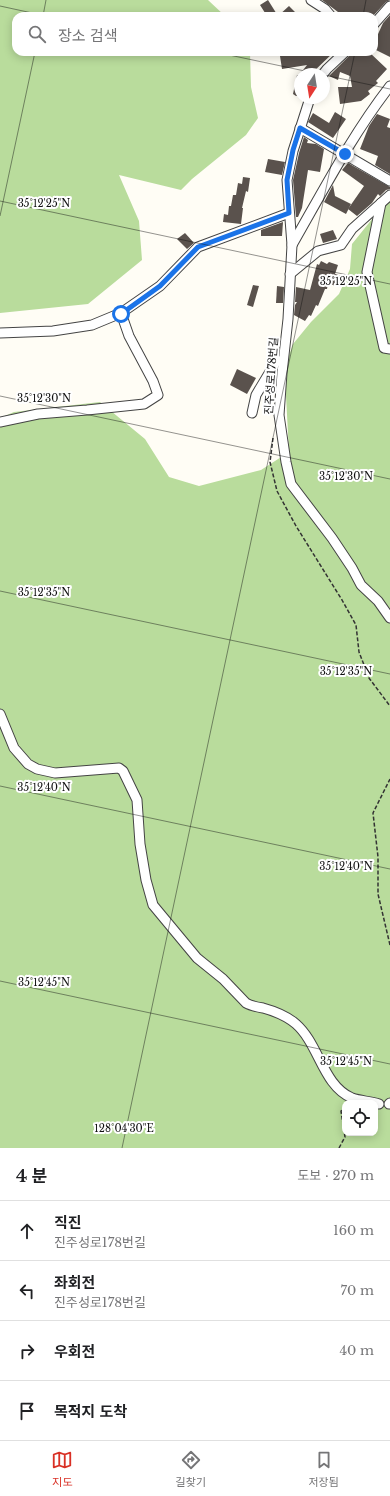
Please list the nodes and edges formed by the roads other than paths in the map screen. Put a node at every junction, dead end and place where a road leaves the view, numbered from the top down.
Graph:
1 (311, 0) edge
2 (390, 6) edge
3 (328, 12) edge
4 (378, 20) edge
5 (341, 56) edge
6 (328, 68) edge
7 (390, 86) edge
8 (308, 104) edge
9 (300, 128) junction
10 (345, 154) junction
11 (390, 181) edge
12 (390, 195) edge
13 (381, 203) junction
14 (289, 213) junction
15 (292, 245) junction
16 (290, 274) junction
17 (121, 314) junction
18 (0, 333) edge
19 (390, 349) edge
20 (277, 360) dead end
21 (252, 413) dead end
22 (0, 422) edge
23 (390, 618) edge
24 (0, 714) edge
25 (379, 1104) dead end

1 - 3 street
2 - 4 street
5 - 6 street
7 - 10 street, 진주성로178번길
8 - 9 street, 진주성로178번길
9 - 10 street
9 - 14 street, 진주성로178번길
10 - 11 street
10 - 15 street, 진주성로178번길
12 - 13 street
13 - 16 street
13 - 19 street
14 - 15 street, 진주성로178번길
14 - 17 street
15 - 16 street, 진주성로178번길
16 - 23 street, 진주성로178번길
17 - 18 street
17 - 22 street
20 - 21 street
24 - 25 street

